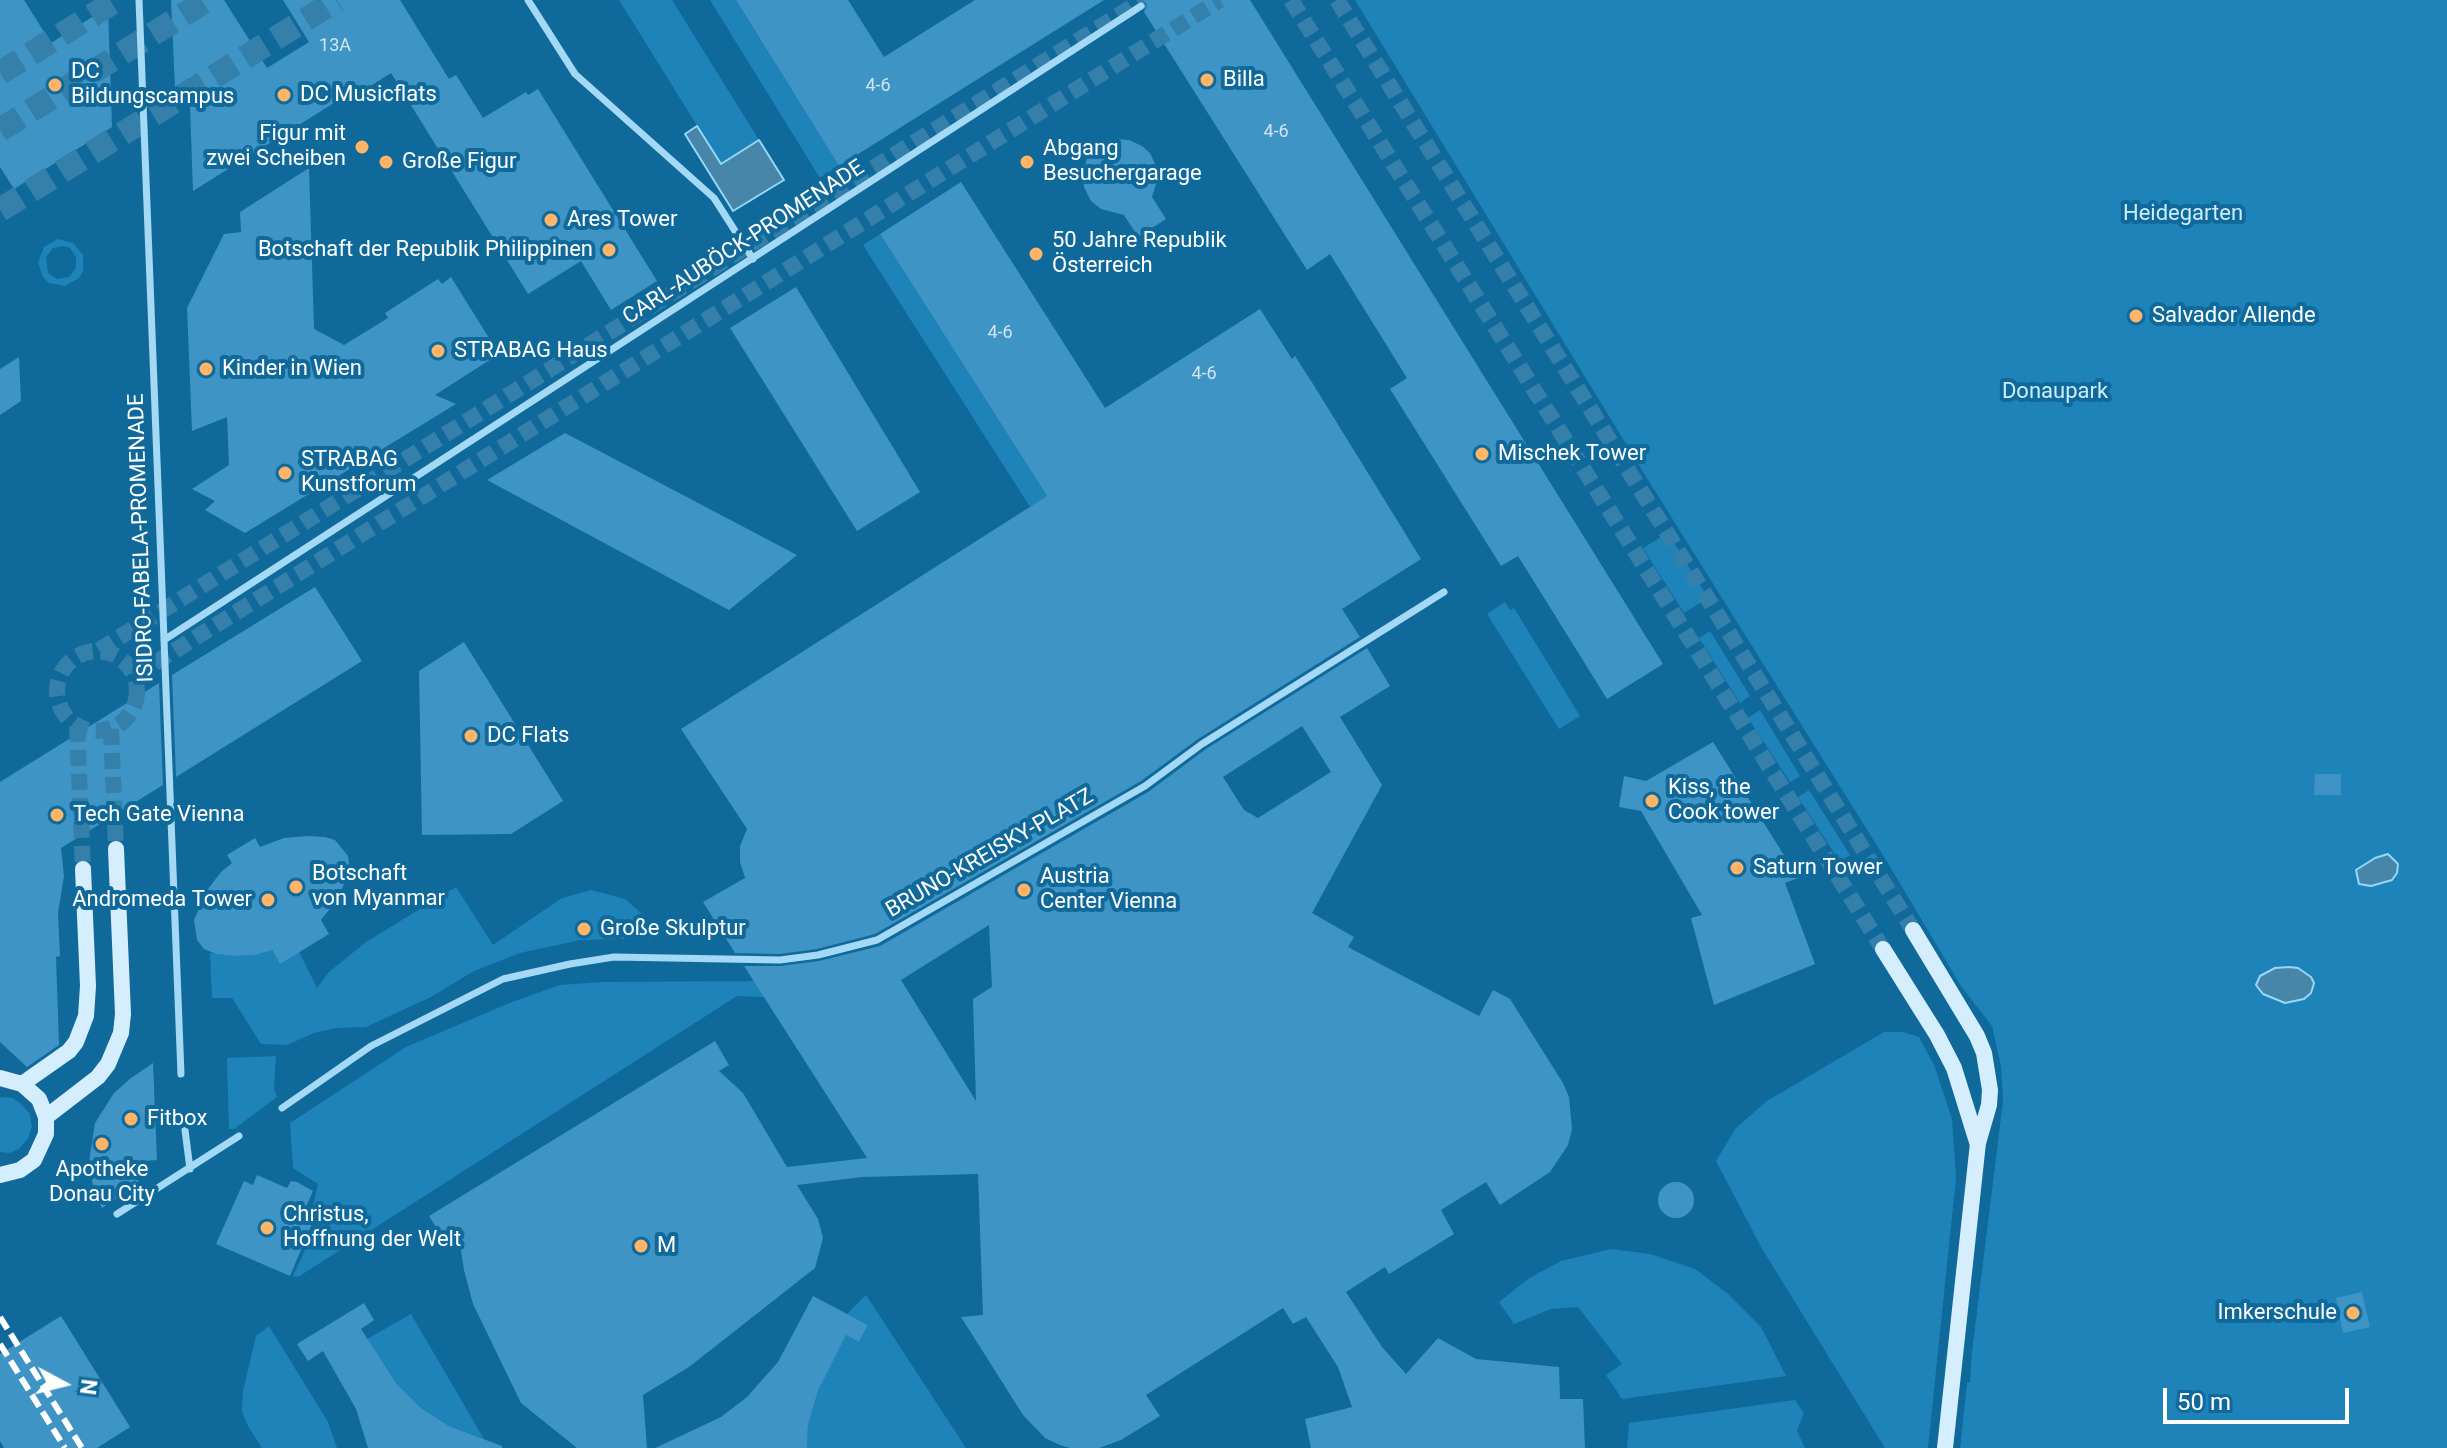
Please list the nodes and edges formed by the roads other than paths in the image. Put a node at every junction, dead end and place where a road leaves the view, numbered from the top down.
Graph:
1 (139, 0) edge
2 (528, 0) edge
3 (1141, 6) dead end
4 (753, 259) junction
5 (1444, 592) dead end
6 (164, 640) junction
7 (116, 849) tunnel mouth
8 (83, 869) tunnel mouth
9 (1913, 930) tunnel mouth
10 (1883, 949) tunnel mouth
11 (181, 1074) dead end
12 (0, 1078) edge
13 (22, 1084) junction
14 (282, 1108) dead end
15 (46, 1117) junction
16 (185, 1130) dead end
17 (239, 1136) dead end
18 (1978, 1143) junction
19 (190, 1169) junction
20 (0, 1175) edge
21 (117, 1214) dead end
22 (1945, 1448) edge

1 - 6 street, ISIDRO-FABELA-PROMENADE
2 - 4 street
3 - 4 street, CARL-AUBÖCK-PROMENADE
4 - 6 street, CARL-AUBÖCK-PROMENADE
5 - 14 street, BRUNO-KREISKY-PLATZ
6 - 11 street, ISIDRO-FABELA-PROMENADE
7 - 15 main road
8 - 13 main road
9 - 18 main road
10 - 18 main road
12 - 13 main road
13 - 15 main road
15 - 20 main road
16 - 19 street
17 - 19 street
18 - 22 main road
19 - 21 street

